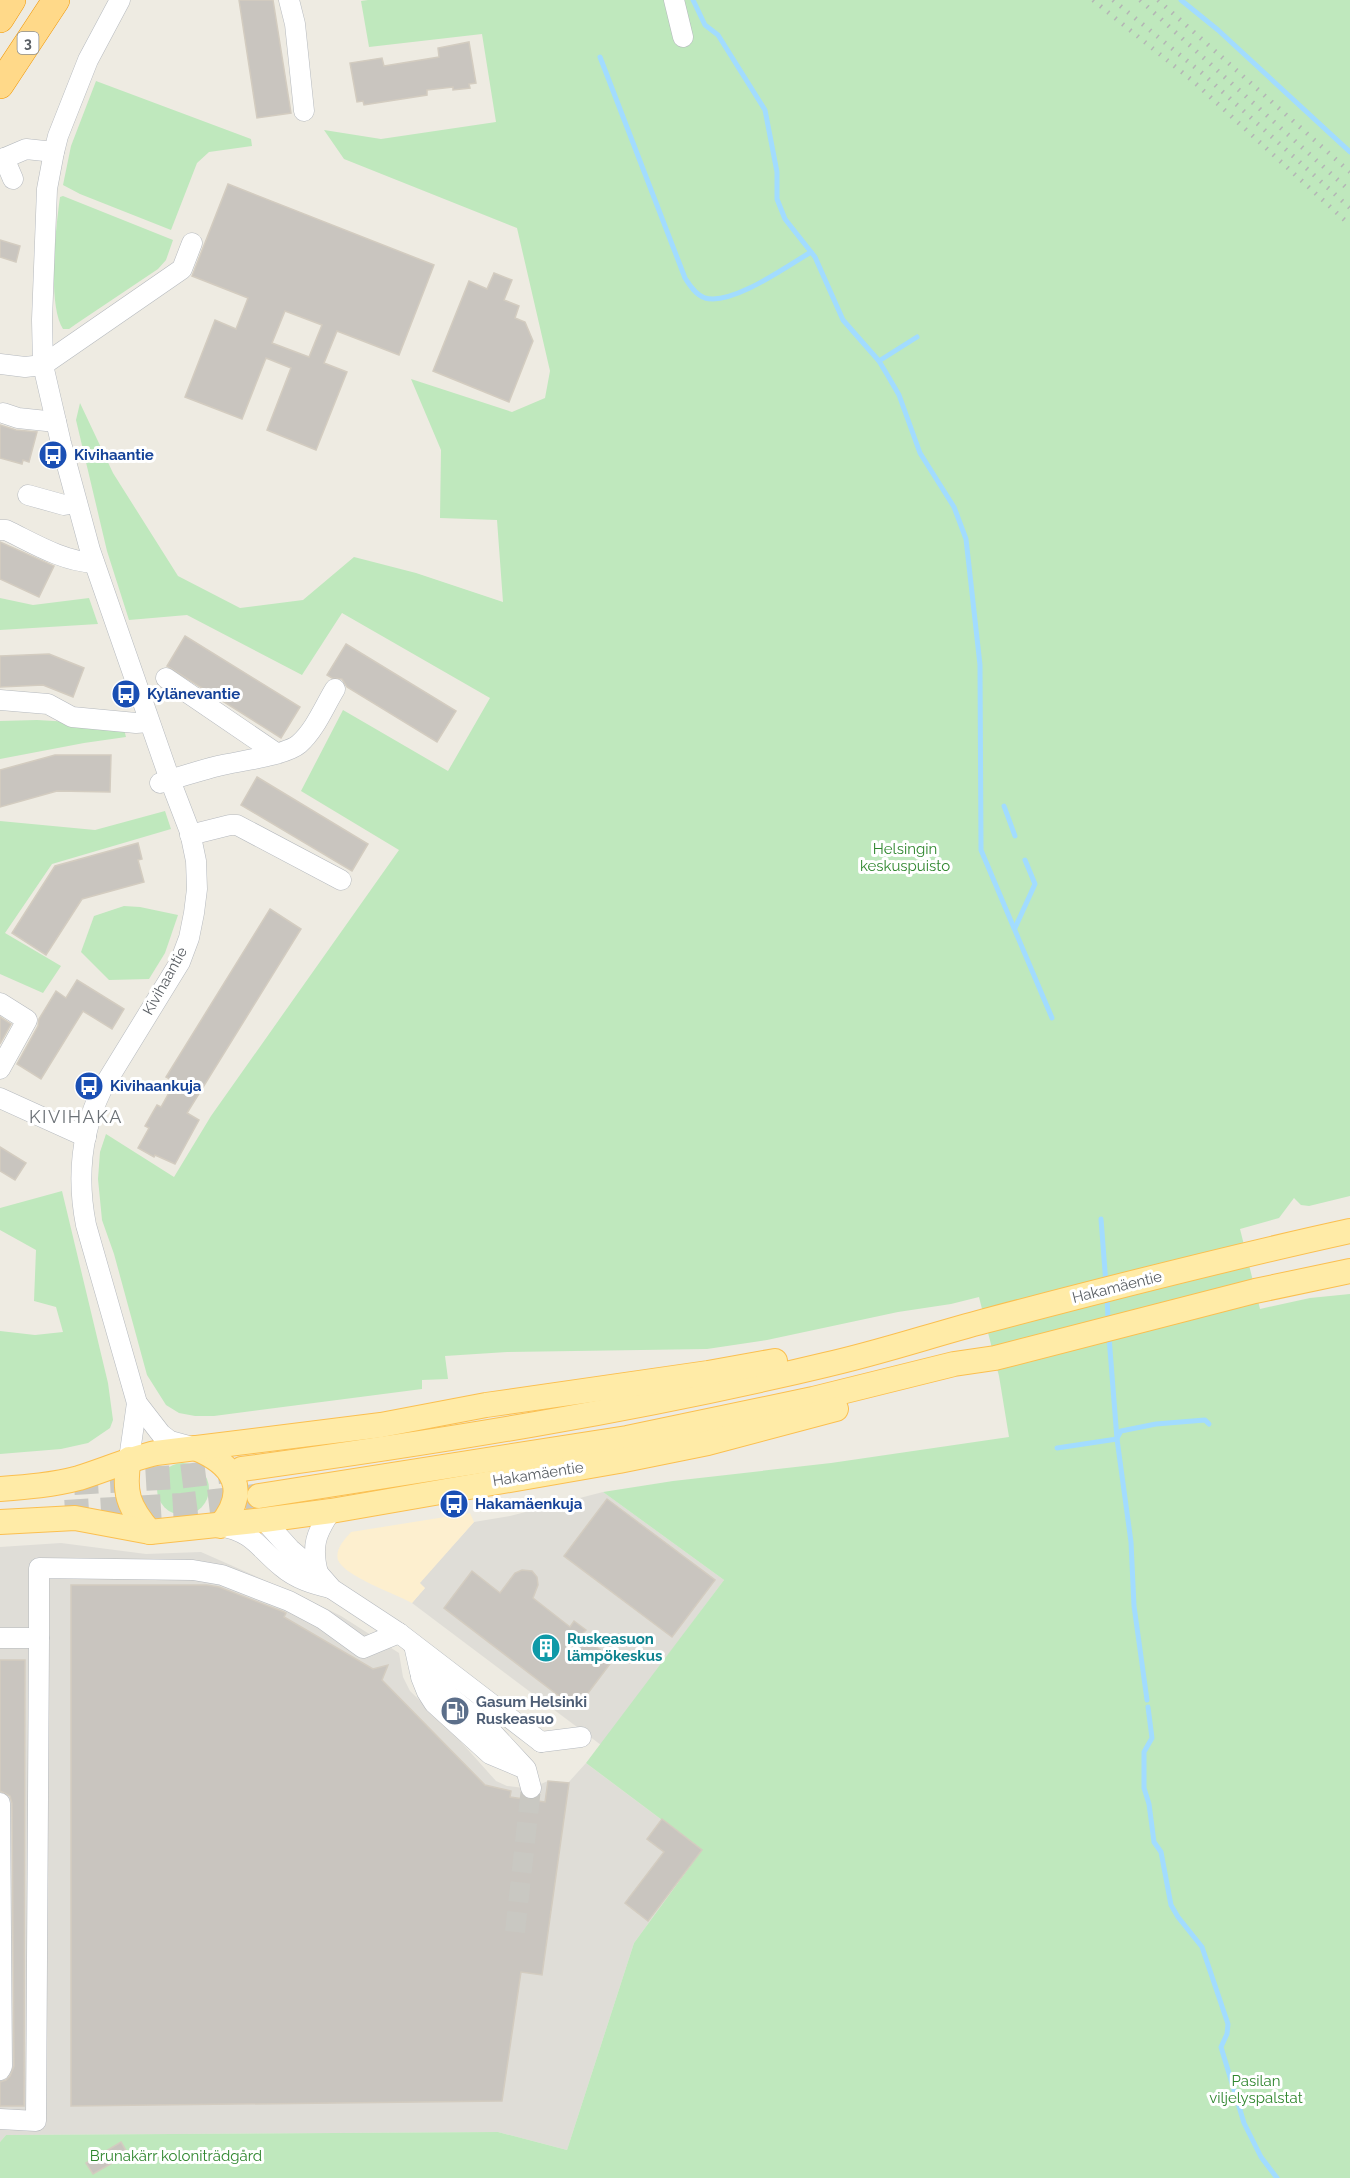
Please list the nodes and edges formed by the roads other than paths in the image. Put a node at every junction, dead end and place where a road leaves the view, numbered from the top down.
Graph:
1 (12, 0) edge
2 (56, 0) edge
3 (120, 0) edge
4 (289, 0) edge
5 (674, 0) edge
6 (0, 19) edge
7 (683, 38) dead end
8 (0, 85) edge
9 (304, 111) dead end
10 (54, 152) junction
11 (2, 159) edge
12 (13, 178) dead end
13 (192, 243) dead end
14 (0, 364) edge
15 (44, 364) junction
16 (3, 413) dead end
17 (56, 422) junction
18 (28, 495) dead end
19 (76, 503) junction
20 (0, 530) edge
21 (94, 563) junction
22 (166, 678) dead end
23 (335, 689) dead end
24 (0, 700) edge
25 (149, 722) junction
26 (276, 753) junction
27 (165, 781) junction
28 (190, 835) junction
29 (341, 880) dead end
30 (0, 1003) edge
31 (0, 1069) edge
32 (0, 1098) edge
33 (86, 1137) junction
34 (1350, 1231) edge
35 (1350, 1271) edge
36 (885, 1348) junction
37 (995, 1358) junction
38 (743, 1384) junction
39 (137, 1403) junction
40 (748, 1411) junction
41 (195, 1448) junction
42 (129, 1459) junction
43 (238, 1474) junction
44 (0, 1490) edge
45 (259, 1496) tunnel mouth
46 (331, 1511) junction
47 (264, 1520) junction
48 (0, 1522) edge
49 (220, 1526) junction
50 (150, 1532) junction
51 (318, 1573) junction
52 (332, 1589) junction
53 (0, 1638) edge
54 (39, 1638) junction
55 (406, 1639) junction
56 (581, 1737) dead end
57 (541, 1742) junction
58 (0, 1803) edge
59 (0, 2070) edge
60 (0, 2119) edge

1 - 6 highway, 3
2 - 8 highway, 3
3 - 10 street, Kivihaantie
4 - 9 street
5 - 7 street
10 - 11 street
10 - 15 street, Kivihaantie
11 - 12 street
13 - 15 street
14 - 15 street
15 - 17 street, Kivihaantie
16 - 17 street
17 - 19 street, Kivihaantie
18 - 19 street
19 - 21 street, Kivihaantie
20 - 21 street
21 - 25 street, Kivihaantie
22 - 26 street
23 - 26 street
24 - 25 street
25 - 27 street, Kivihaantie
26 - 27 street
27 - 28 street, Kivihaantie
28 - 29 street
28 - 33 street, Kivihaantie
30 - 31 street
32 - 33 street
33 - 39 street, Kivihaantie
34 - 36 main road, Hakamäentie
35 - 37 main road, Hakamäentie
36 - 38 main road, Hakamäentie
36 - 41 main road, Hakamäentie
37 - 40 main road, Hakamäentie
37 - 46 main road, Hakamäentie
38 - 40 street
38 - 43 main road, Hakamäentie
39 - 41 street, Kivihaantie
39 - 42 street, Kivihaantie
40 - 45 main road, Hakamäentie
41 - 42 main road, Hakamäentie
41 - 43 main road
42 - 44 main road, Hakamäentie
42 - 50 main road
43 - 47 main road
43 - 49 main road
46 - 47 main road, Hakamäentie
46 - 51 street
47 - 49 main road, Hakamäentie
47 - 51 street
48 - 50 main road, Hakamäentie
49 - 50 main road, Hakamäentie
49 - 52 street
51 - 52 street
52 - 55 street
53 - 54 street
54 - 55 street
54 - 60 street
55 - 57 street
55 - 57 street
56 - 57 street
58 - 59 street

